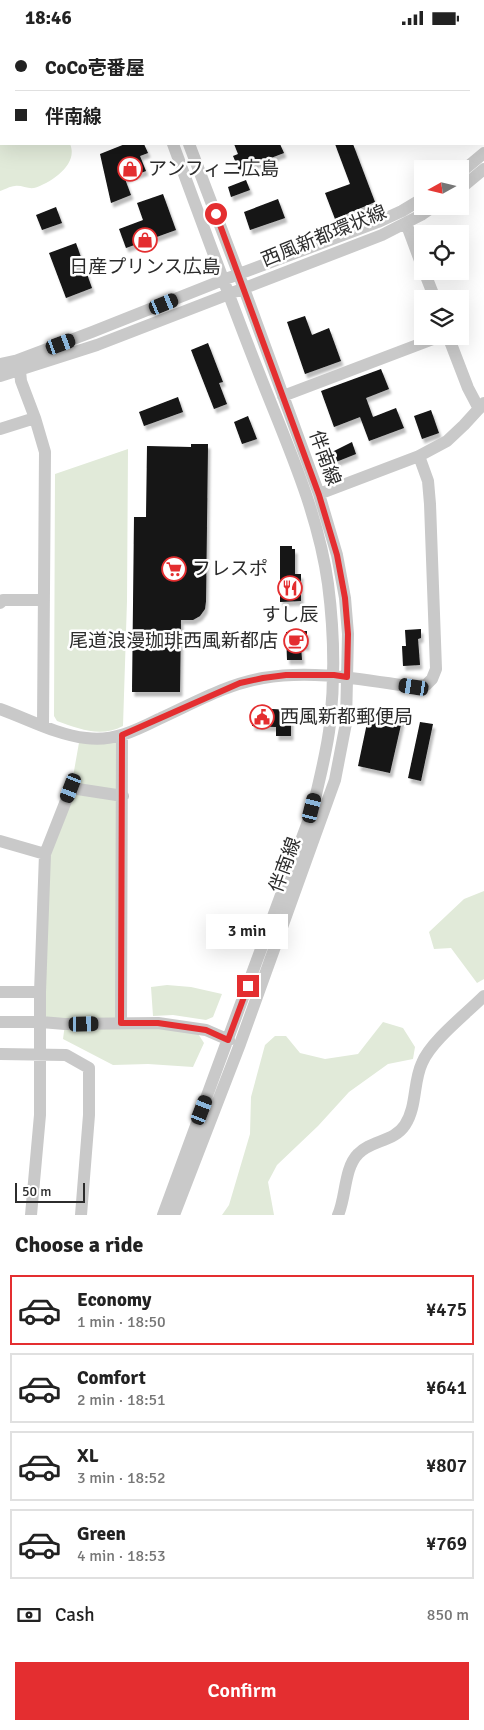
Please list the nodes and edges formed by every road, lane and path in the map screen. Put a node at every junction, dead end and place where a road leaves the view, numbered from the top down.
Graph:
1 (173, 145) edge
2 (189, 145) edge
3 (484, 153) edge
4 (469, 166) edge
5 (484, 169) edge
6 (469, 182) edge
7 (414, 204) edge
8 (419, 215) edge
9 (406, 223) junction
10 (414, 244) edge
11 (239, 275) junction
12 (223, 280) junction
13 (244, 289) junction
14 (228, 294) junction
15 (417, 345) edge
16 (451, 345) edge
17 (0, 364) edge
18 (20, 371) junction
19 (0, 376) edge
20 (283, 396) junction
21 (481, 406) edge
22 (35, 418) junction
23 (0, 429) edge
24 (419, 456) junction
25 (319, 495) junction
26 (44, 600) junction
27 (0, 603) edge
28 (334, 675) junction
29 (347, 677) junction
30 (0, 709) edge
31 (44, 725) junction
32 (122, 735) junction
33 (123, 796) junction
34 (0, 841) edge
35 (45, 854) junction
36 (0, 992) edge
37 (40, 992) junction
38 (484, 996) edge
39 (0, 1022) edge
40 (41, 1022) junction
41 (121, 1023) junction
42 (228, 1040) junction
43 (0, 1054) edge
44 (41, 1054) junction
45 (31, 1215) edge
46 (80, 1215) edge
47 (163, 1215) edge
48 (174, 1215) edge
49 (338, 1215) edge

1 - 12 street, 伴南線
2 - 11 street, 伴南線
3 - 4 street
5 - 6 street
7 - 11 street, 西風新都環状線
8 - 9 street, 西風新都環状線
9 - 10 street
9 - 13 street, 西風新都環状線
11 - 12 street, 西風新都環状線
11 - 13 street, 伴南線
12 - 14 street, 伴南線
12 - 17 street, 西風新都環状線
13 - 14 street, 西風新都環状線
13 - 20 street, 伴南線
14 - 18 street, 西風新都環状線
14 - 28 street, 伴南線
15 - 20 street
16 - 21 street
18 - 19 street, 西風新都環状線
18 - 22 street
20 - 25 street, 伴南線
21 - 24 street
22 - 23 street
22 - 26 street
24 - 25 street
24 - 29 street
25 - 29 street, 伴南線
26 - 27 street
26 - 31 street
28 - 29 street
28 - 32 street
28 - 42 street, 伴南線
29 - 48 street, 伴南線
30 - 31 street
31 - 32 street
32 - 33 street
33 - 35 street
33 - 41 street
34 - 35 street
35 - 37 street
36 - 37 street
37 - 40 street
38 - 49 street
39 - 40 street
40 - 41 street
40 - 44 street
41 - 42 street
42 - 47 street, 伴南線
43 - 44 street
44 - 45 street
44 - 46 street

